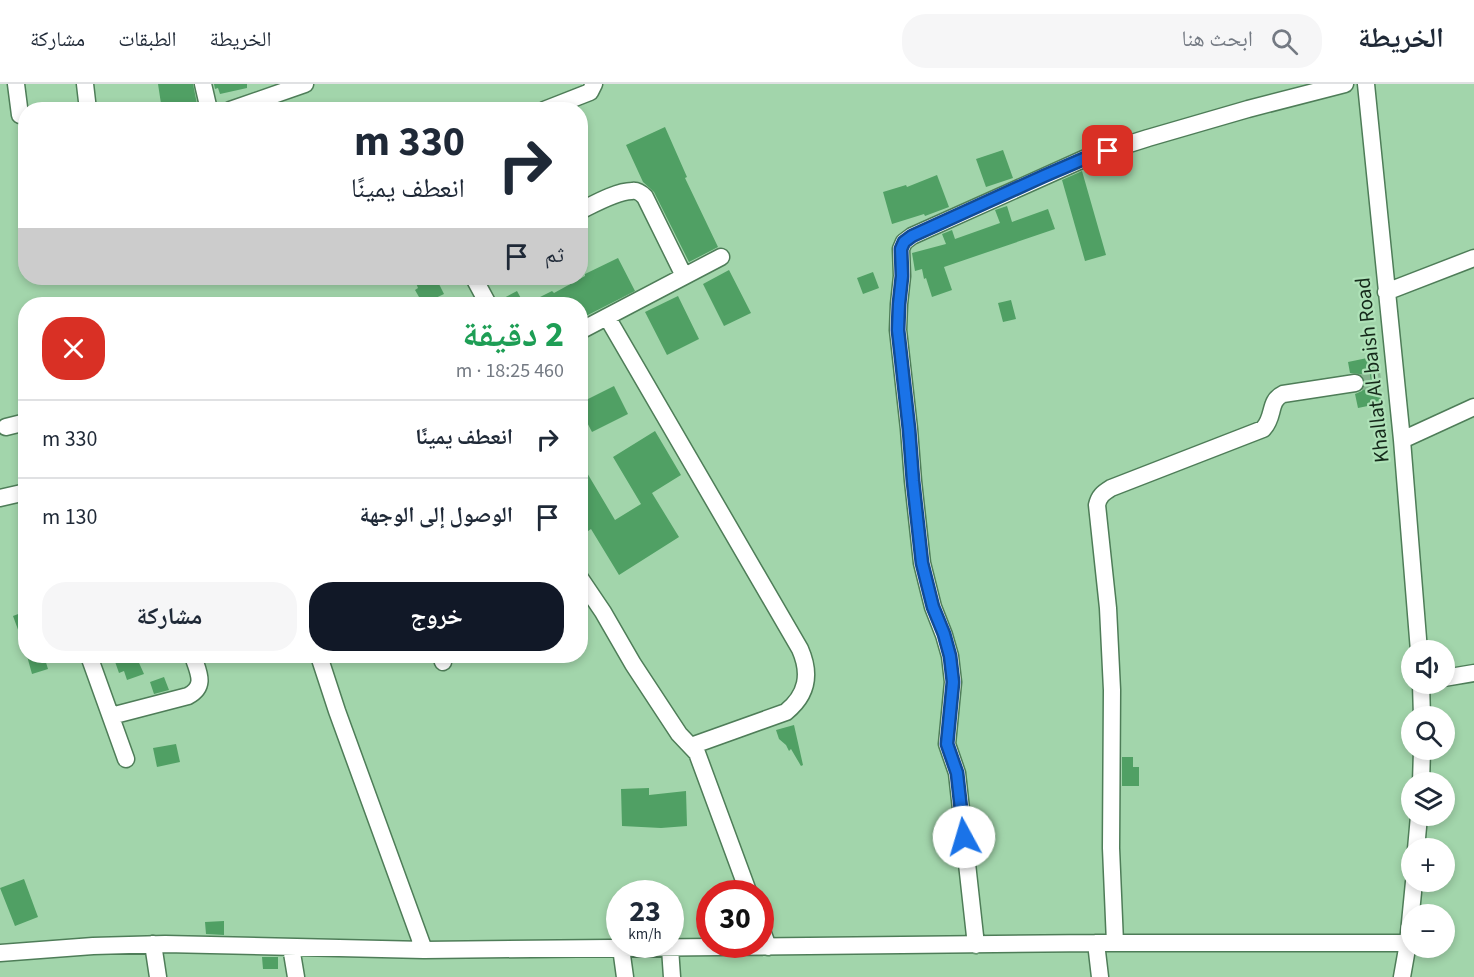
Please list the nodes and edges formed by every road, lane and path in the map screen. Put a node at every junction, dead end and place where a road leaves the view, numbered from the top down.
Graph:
1 (16, 84) edge
2 (85, 84) edge
3 (203, 84) edge
4 (305, 84) edge
5 (594, 84) edge
6 (1345, 84) edge
7 (1366, 84) edge
8 (18, 102) edge
9 (87, 102) edge
10 (207, 102) edge
11 (271, 102) edge
12 (564, 102) edge
13 (588, 207) edge
14 (720, 257) dead end
15 (1474, 258) edge
16 (684, 276) junction
17 (1386, 292) junction
18 (607, 317) junction
19 (588, 327) edge
20 (1355, 383) tunnel mouth
21 (1474, 407) edge
22 (18, 424) edge
23 (6, 427) dead end
24 (1402, 440) junction
25 (18, 494) edge
26 (0, 498) edge
27 (588, 590) edge
28 (1418, 640) edge
29 (92, 663) edge
30 (196, 663) edge
31 (322, 663) edge
32 (1474, 673) edge
33 (1455, 676) edge
34 (111, 716) junction
35 (691, 746) junction
36 (126, 759) dead end
37 (744, 880) edge
38 (1096, 943) junction
39 (1401, 943) edge
40 (153, 944) junction
41 (1115, 944) junction
42 (976, 945) junction
43 (774, 946) edge
44 (291, 947) junction
45 (606, 948) edge
46 (424, 950) junction
47 (0, 953) edge
48 (622, 958) edge
49 (671, 958) edge
50 (1405, 958) edge
51 (158, 977) edge
52 (296, 977) edge
53 (625, 977) edge
54 (672, 977) edge
55 (1100, 977) edge
56 (1402, 977) edge

1 - 8 street
2 - 9 street
3 - 10 street
4 - 11 street
5 - 12 street
6 - 42 street
7 - 17 street, Khallat Al-baish Road
13 - 16 street
14 - 16 street
15 - 17 street
16 - 18 street
17 - 24 street, Khallat Al-baish Road
18 - 19 street
18 - 35 street
20 - 41 street
21 - 24 street
22 - 23 street
24 - 28 street, Khallat Al-baish Road
25 - 26 street
27 - 35 street
29 - 34 street
30 - 34 street
31 - 46 street
32 - 33 street
34 - 36 street
35 - 37 street
38 - 41 street
38 - 42 street
38 - 55 street
39 - 41 street
40 - 44 street
40 - 47 street
40 - 51 street
42 - 43 street
44 - 46 street
44 - 52 street
45 - 46 street
48 - 53 street
49 - 54 street
50 - 56 street

